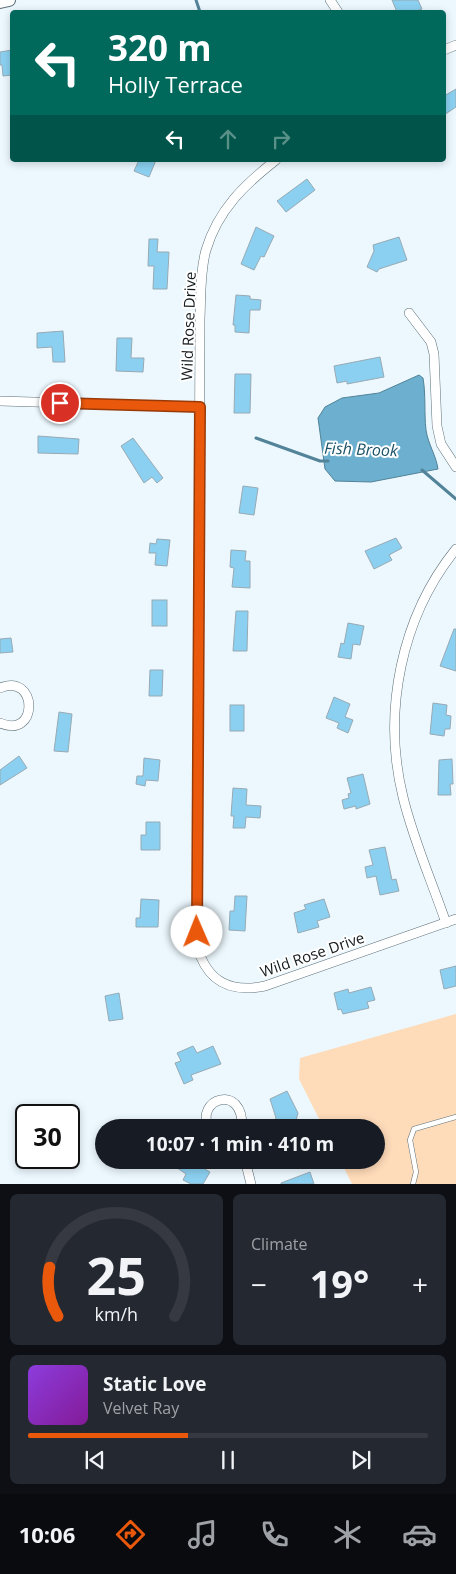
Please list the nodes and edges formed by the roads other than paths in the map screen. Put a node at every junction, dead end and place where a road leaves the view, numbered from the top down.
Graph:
1 (274, 162) edge
2 (409, 313) dead end
3 (0, 402) edge
4 (200, 407) junction
5 (456, 467) edge
6 (456, 549) edge
7 (0, 688) edge
8 (0, 723) edge
9 (456, 919) edge
10 (446, 923) junction
11 (456, 1117) edge
12 (206, 1119) edge
13 (242, 1119) edge
14 (247, 1169) edge
15 (251, 1184) edge
16 (413, 1184) edge

1 - 4 street, Wild Rose Drive
2 - 5 street
3 - 4 street
4 - 10 street, Wild Rose Drive
6 - 10 street
7 - 8 street
9 - 10 street, Wild Rose Drive
11 - 16 lane
12 - 13 street
14 - 15 street

